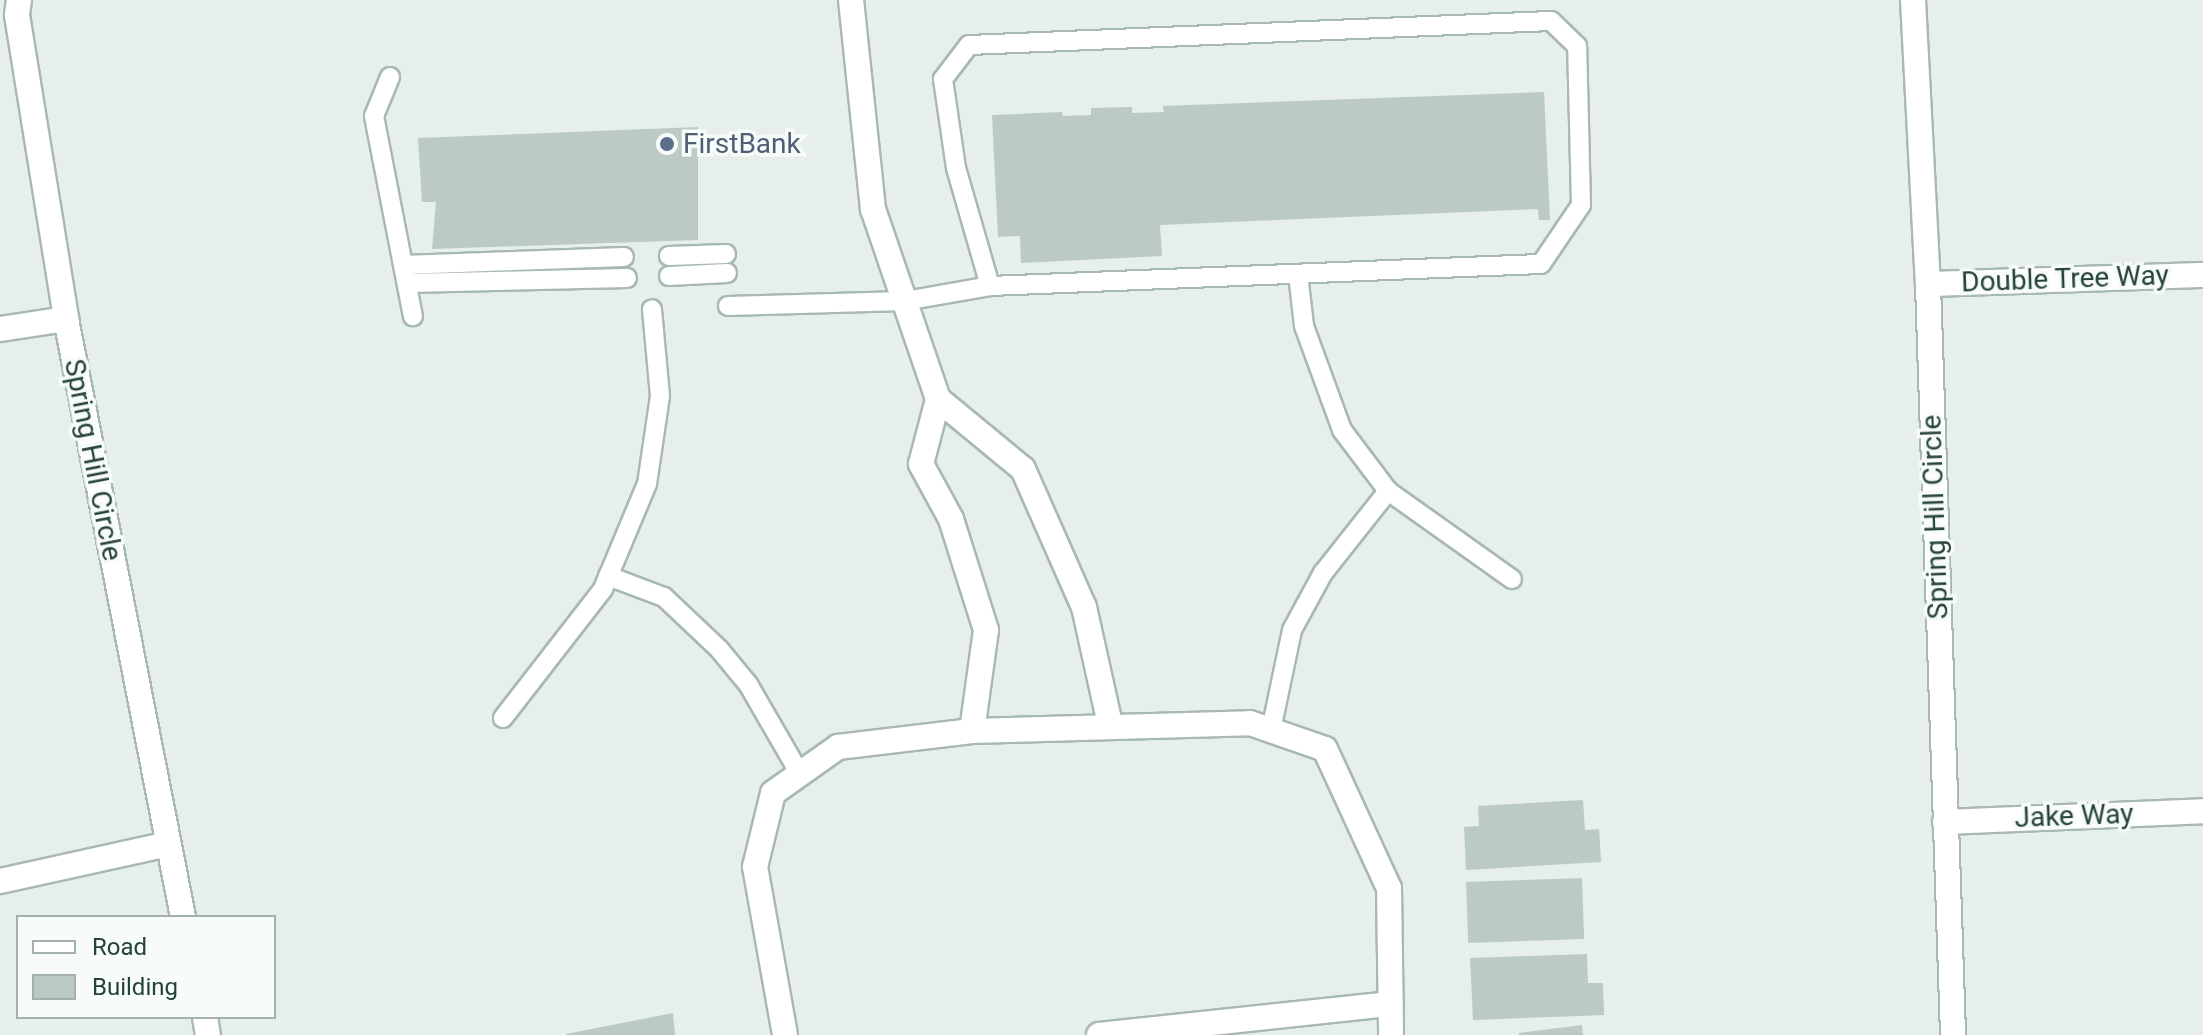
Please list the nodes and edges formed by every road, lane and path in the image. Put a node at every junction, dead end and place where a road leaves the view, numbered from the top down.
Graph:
1 (19, 0) edge
2 (851, 0) edge
3 (1913, 0) edge
4 (390, 77) dead end
5 (669, 256) dead end
6 (624, 257) dead end
7 (405, 274) junction
8 (1298, 274) junction
9 (2203, 275) edge
10 (669, 276) dead end
11 (627, 278) dead end
12 (1928, 284) junction
13 (990, 286) junction
14 (905, 301) junction
15 (728, 306) dead end
16 (652, 309) dead end
17 (413, 316) dead end
18 (66, 319) junction
19 (0, 329) edge
20 (938, 399) junction
21 (1388, 491) junction
22 (608, 576) junction
23 (1512, 579) dead end
24 (503, 718) dead end
25 (1110, 724) junction
26 (1271, 730) junction
27 (972, 731) junction
28 (800, 774) junction
29 (2203, 811) edge
30 (1945, 822) junction
31 (168, 844) junction
32 (0, 881) edge
33 (183, 915) edge
34 (1390, 1004) junction
35 (785, 1035) edge
36 (1099, 1035) edge
37 (1391, 1035) edge
38 (1953, 1035) edge

1 - 18 street, Spring Hill Circle
2 - 14 street
3 - 12 street, Spring Hill Circle
4 - 7 lane
5 - 10 lane
6 - 7 lane
7 - 11 lane
7 - 17 lane
8 - 13 lane
8 - 13 lane
8 - 21 lane
9 - 12 street, Double Tree Way
12 - 30 street, Spring Hill Circle
13 - 14 lane
14 - 15 lane
14 - 20 street
16 - 22 lane
18 - 19 street
18 - 31 street, Spring Hill Circle
20 - 25 street
20 - 27 street
21 - 23 lane
21 - 26 lane
22 - 24 lane
22 - 28 lane
25 - 26 street
25 - 27 street
26 - 34 street
27 - 28 street
28 - 35 street
29 - 30 street, Jake Way
30 - 38 street, Spring Hill Circle
31 - 32 street
31 - 33 street, Spring Hill Circle
34 - 36 street
34 - 37 street

